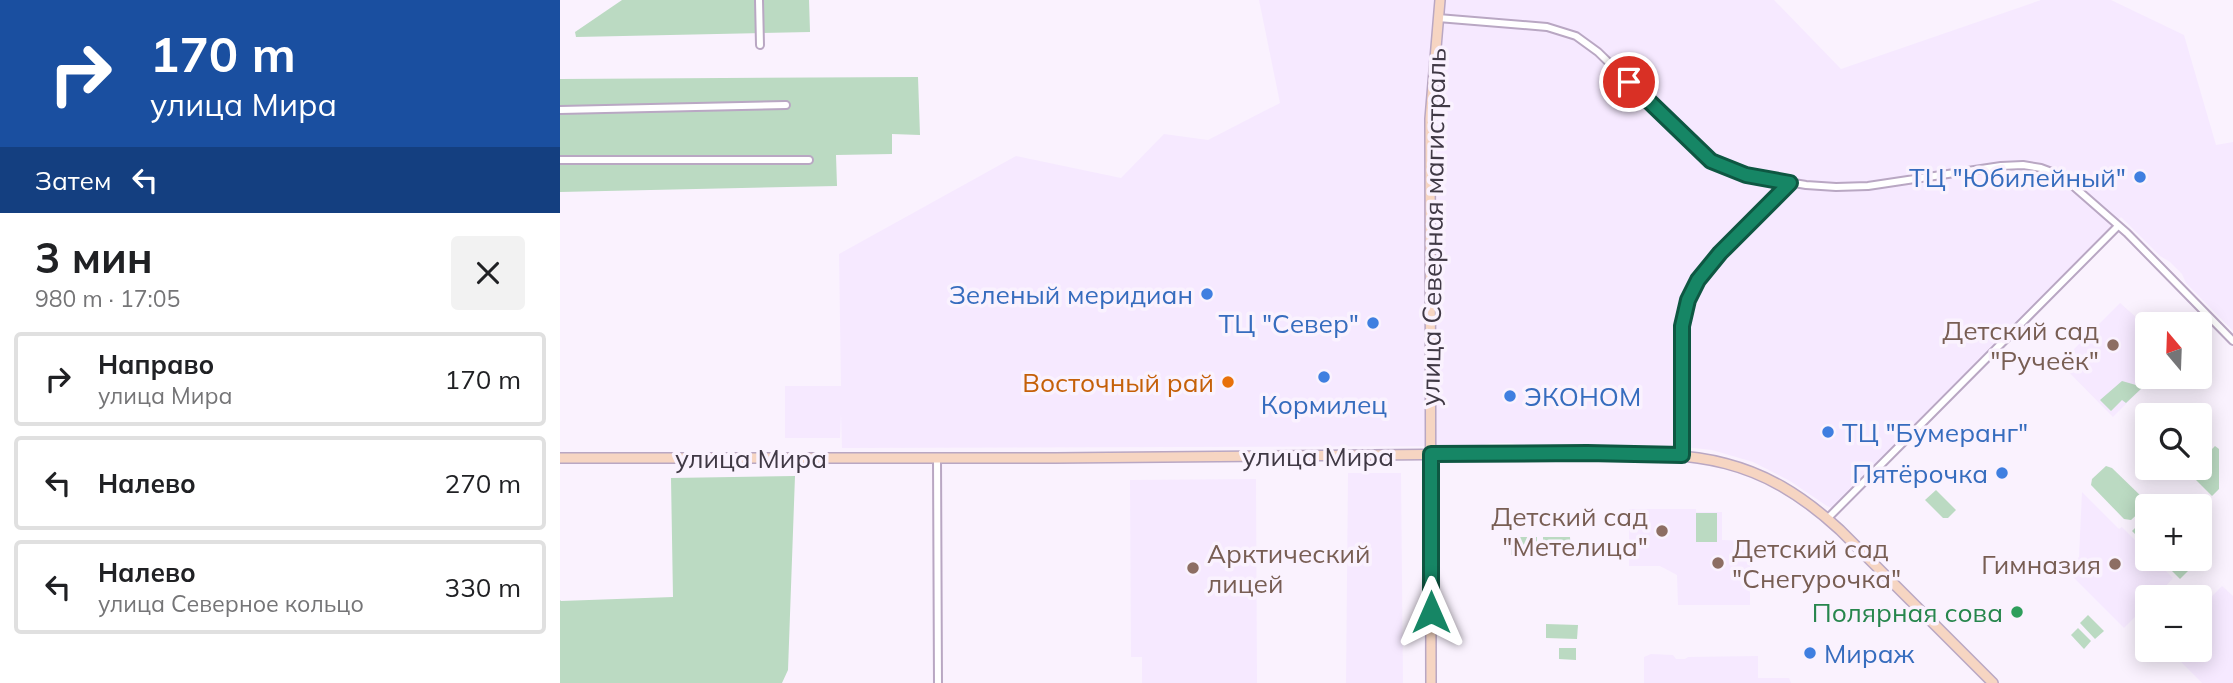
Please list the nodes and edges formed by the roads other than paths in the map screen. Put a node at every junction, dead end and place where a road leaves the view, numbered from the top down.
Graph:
1 (760, 0) edge
2 (1440, 0) edge
3 (1438, 18) junction
4 (760, 45) dead end
5 (786, 105) dead end
6 (560, 110) edge
7 (560, 160) edge
8 (809, 160) dead end
9 (1790, 183) junction
10 (2118, 226) junction
11 (2233, 341) edge
12 (1431, 454) junction
13 (1682, 455) junction
14 (560, 458) edge
15 (937, 458) junction
16 (1828, 519) junction
17 (938, 683) edge
18 (1431, 683) edge
19 (1993, 683) edge

1 - 4 street
2 - 3 street, улица Северная магистраль
3 - 9 street
3 - 12 street, улица Северная магистраль
5 - 6 street
7 - 8 street
9 - 10 street
9 - 13 street
10 - 11 street
10 - 16 street
12 - 13 street, улица Мира
12 - 15 street, улица Мира
12 - 18 street, улица Северная магистраль
13 - 16 street, улица Мира
14 - 15 street, улица Мира
15 - 17 street
16 - 19 street, улица Мира

